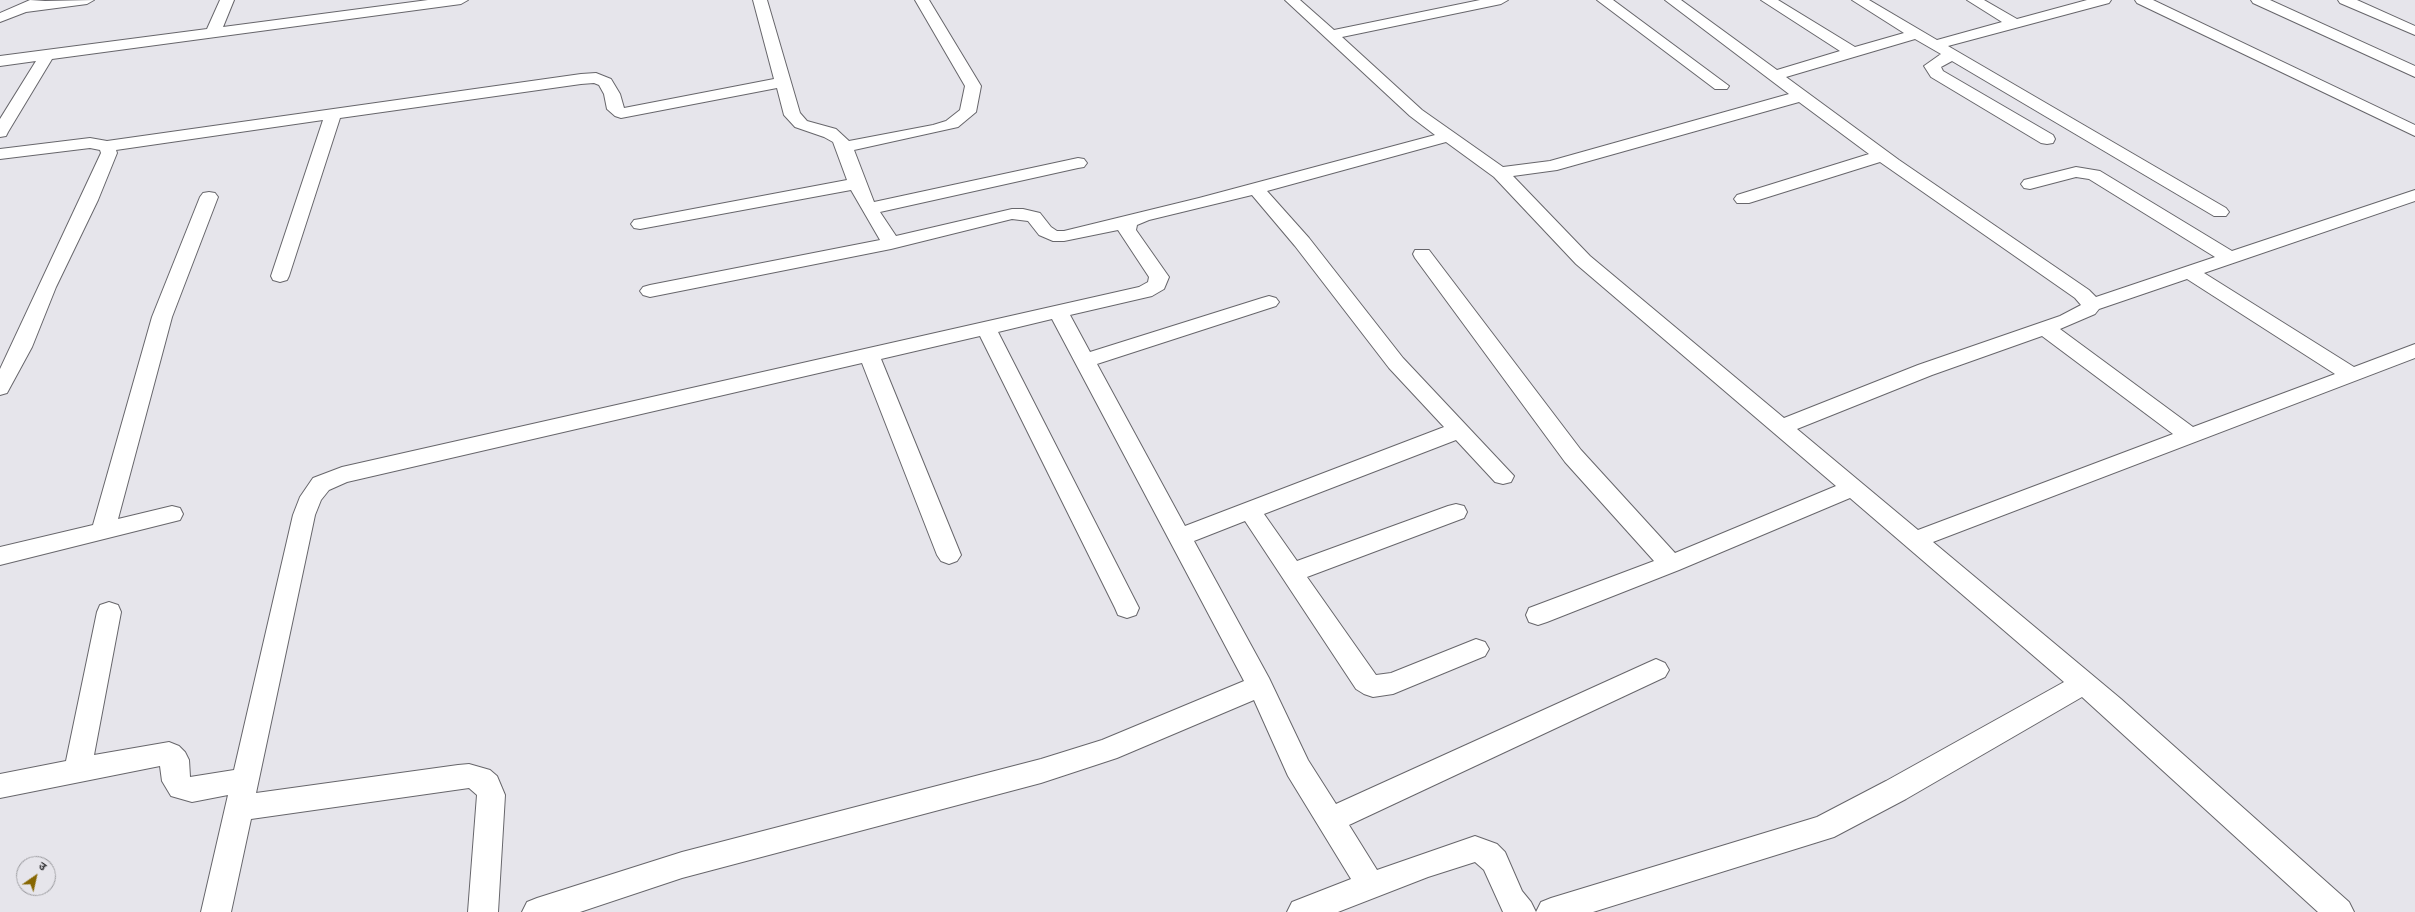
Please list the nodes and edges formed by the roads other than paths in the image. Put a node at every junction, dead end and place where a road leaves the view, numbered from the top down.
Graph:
1 (43, 0) edge
2 (86, 0) edge
3 (228, 0) edge
4 (461, 0) edge
5 (760, 0) edge
6 (922, 0) edge
7 (1292, 0) edge
8 (1501, 0) edge
9 (1604, 0) edge
10 (1672, 0) edge
11 (1768, 0) edge
12 (1860, 0) edge
13 (1974, 0) edge
14 (2104, 0) edge
15 (2142, 0) edge
16 (2258, 0) edge
17 (2345, 0) edge
18 (25, 8) junction
19 (0, 18) edge
20 (2014, 23) junction
21 (2415, 31) edge
22 (213, 33) junction
23 (1915, 34) junction
24 (1331, 35) junction
25 (1934, 45) junction
26 (1852, 52) junction
27 (47, 55) junction
28 (1951, 55) junction
29 (0, 61) edge
30 (2414, 72) edge
31 (1774, 76) junction
32 (784, 82) junction
33 (1721, 86) dead end
34 (1801, 96) junction
35 (333, 115) junction
36 (2415, 131) edge
37 (0, 132) edge
38 (1448, 136) junction
39 (2047, 139) dead end
40 (107, 146) junction
41 (844, 147) junction
42 (0, 154) edge
43 (1882, 156) junction
44 (1078, 163) dead end
45 (1500, 173) junction
46 (856, 184) junction
47 (2030, 184) dead end
48 (1256, 189) junction
49 (2415, 195) edge
50 (209, 197) dead end
51 (1743, 199) dead end
52 (869, 209) junction
53 (2220, 212) dead end
54 (1129, 222) junction
55 (640, 224) dead end
56 (891, 243) junction
57 (1422, 254) dead end
58 (2230, 258) junction
59 (2189, 272) junction
60 (280, 276) dead end
61 (650, 291) dead end
62 (1269, 302) dead end
63 (2092, 305) junction
64 (1058, 312) junction
65 (2045, 328) junction
66 (987, 329) junction
67 (2415, 351) edge
68 (869, 355) junction
69 (1085, 361) junction
70 (2352, 375) junction
71 (0, 388) edge
72 (1781, 427) junction
73 (1459, 430) junction
74 (2190, 436) junction
75 (1503, 476) dead end
76 (1853, 488) junction
77 (1249, 510) junction
78 (1456, 512) dead end
79 (172, 514) dead end
80 (103, 531) junction
81 (1180, 537) junction
82 (1915, 540) junction
83 (0, 556) edge
84 (949, 556) dead end
85 (1671, 564) junction
86 (1291, 573) junction
87 (1128, 608) dead end
88 (109, 612) dead end
89 (1538, 615) dead end
90 (1476, 648) dead end
91 (1656, 670) dead end
92 (2084, 684) junction
93 (1260, 686) junction
94 (77, 772) junction
95 (245, 780) junction
96 (0, 786) edge
97 (239, 808) junction
98 (1332, 820) junction
99 (1371, 886) junction
100 (216, 912) edge
101 (483, 912) edge
102 (537, 912) edge
103 (1302, 912) edge
104 (1521, 912) edge
105 (1551, 912) edge
106 (2339, 912) edge

1 - 18 street
2 - 18 street
3 - 22 street
4 - 22 street
5 - 32 street
6 - 41 street
7 - 24 street
8 - 24 street
9 - 33 street
10 - 31 street
11 - 26 street
12 - 23 street
13 - 20 street
14 - 20 street
15 - 36 street
16 - 30 street
17 - 21 street
18 - 19 street
20 - 25 street
22 - 27 street
23 - 25 street
23 - 26 street
24 - 38 street
25 - 28 street
26 - 31 street
27 - 29 street
27 - 37 street
28 - 39 street
28 - 53 street
31 - 34 street
32 - 35 street
32 - 41 street
34 - 43 street
34 - 45 street
35 - 40 street
35 - 60 street
38 - 45 street
38 - 48 street
40 - 42 street
40 - 71 street
41 - 46 street
43 - 51 street
43 - 63 street
44 - 52 street
45 - 72 street
46 - 52 street
46 - 55 street
47 - 58 street
48 - 54 street
48 - 73 street
49 - 58 street
50 - 80 street
52 - 56 street
54 - 56 street
54 - 64 street
56 - 61 street
57 - 85 street
58 - 59 street
59 - 63 street
59 - 70 street
62 - 69 street
63 - 65 street
64 - 66 street
64 - 69 street
65 - 72 street
65 - 74 street
66 - 68 street
66 - 87 street
67 - 70 street
68 - 84 street
68 - 95 street
69 - 81 street
70 - 74 street
72 - 76 street
73 - 75 street
73 - 77 street
74 - 82 street
76 - 82 street
76 - 85 street
77 - 81 street
77 - 86 street
78 - 86 street
79 - 80 street
80 - 83 street
81 - 93 street
82 - 92 street
85 - 89 street
86 - 90 street
88 - 94 street
91 - 98 street
92 - 105 street
92 - 106 street
93 - 98 street
93 - 102 street
94 - 95 street
94 - 96 street
95 - 97 street
97 - 100 street
97 - 101 street
98 - 99 street
99 - 103 street
99 - 104 street

